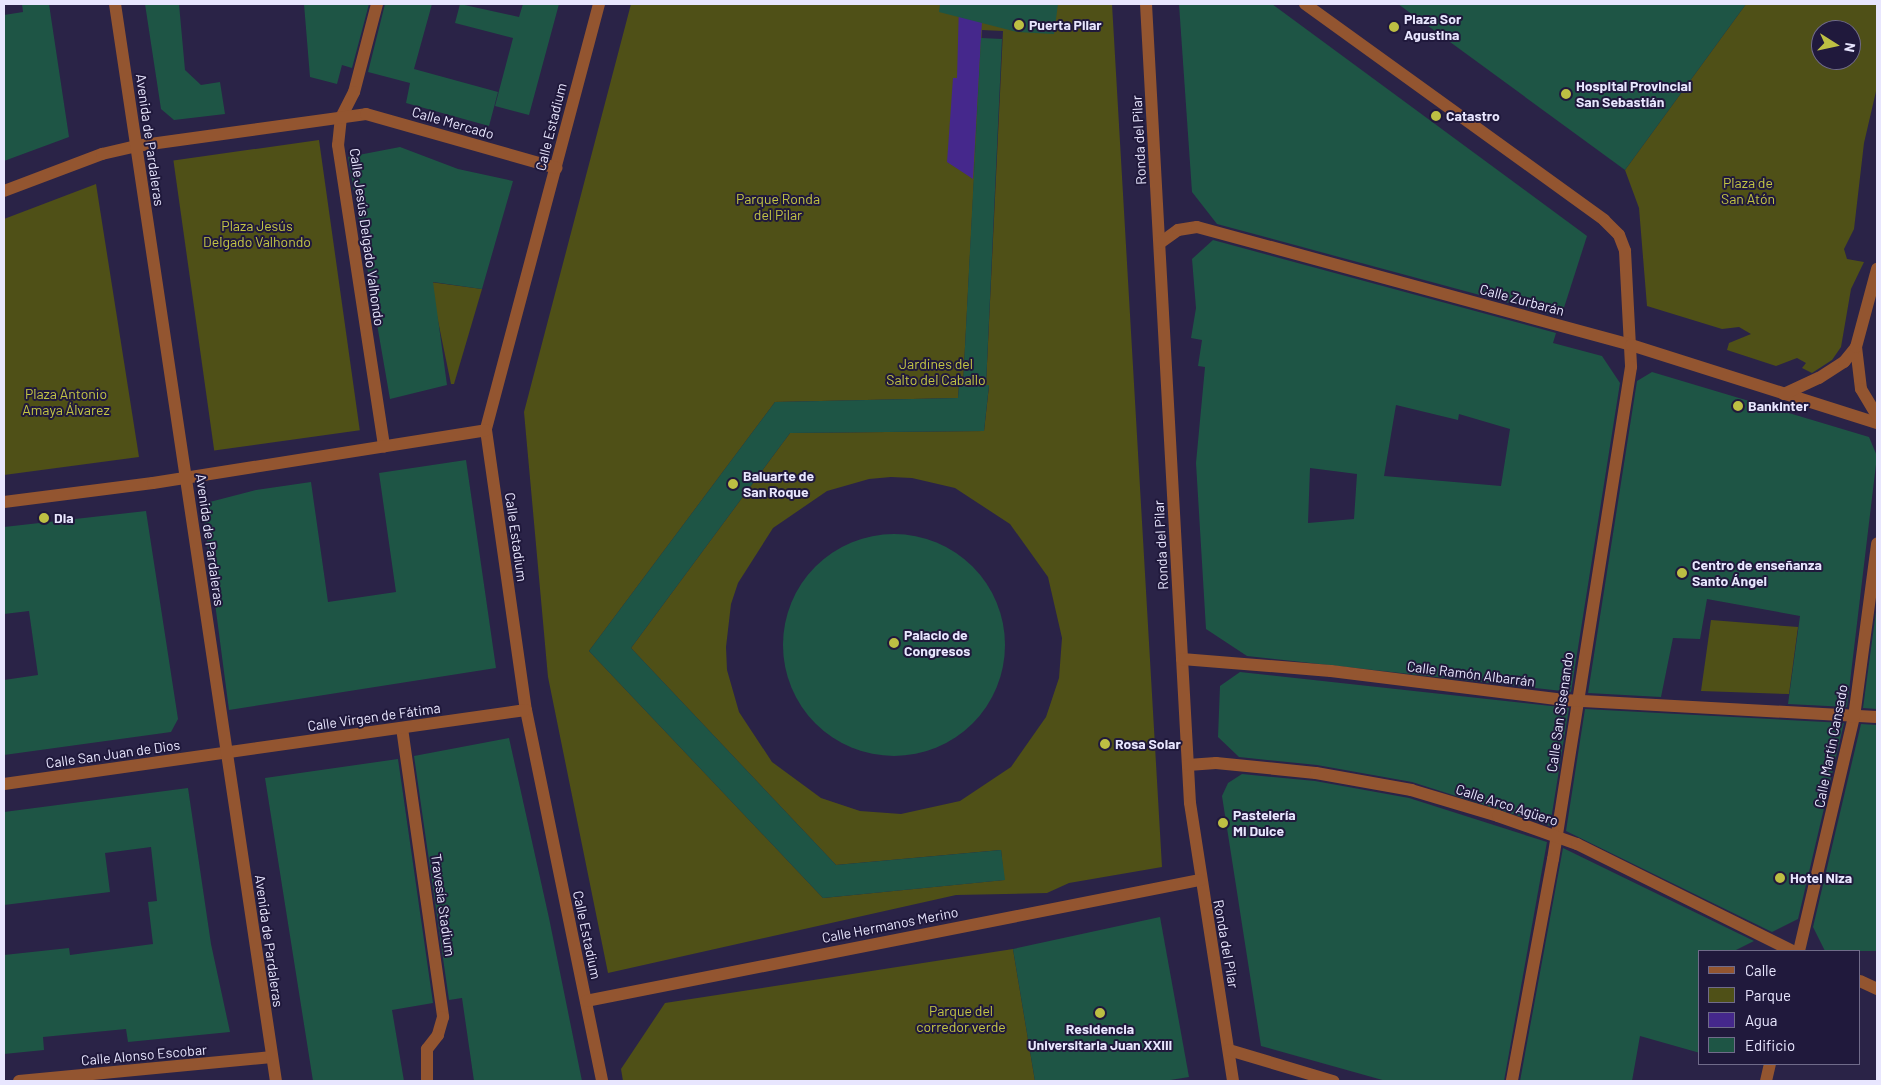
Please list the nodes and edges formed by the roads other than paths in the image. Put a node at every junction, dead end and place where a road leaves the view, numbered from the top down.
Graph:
1 (114, 4) edge
2 (377, 4) edge
3 (599, 4) edge
4 (1146, 4) edge
5 (1305, 4) edge
6 (341, 117) junction
7 (136, 146) junction
8 (557, 168) junction
9 (4, 191) edge
10 (1160, 243) junction
11 (1877, 269) edge
12 (1631, 345) junction
13 (1856, 348) junction
14 (1784, 394) junction
15 (1877, 416) edge
16 (1877, 423) edge
17 (486, 430) junction
18 (384, 447) junction
19 (185, 478) junction
20 (4, 502) edge
21 (1877, 544) edge
22 (1182, 659) junction
23 (1578, 701) junction
24 (526, 710) junction
25 (1854, 717) junction
26 (1877, 718) edge
27 (402, 728) junction
28 (226, 754) junction
29 (1188, 765) junction
30 (4, 784) edge
31 (1556, 836) junction
32 (1200, 880) junction
33 (1791, 950) edge
34 (1799, 950) edge
35 (1861, 981) edge
36 (1877, 989) edge
37 (586, 1001) junction
38 (1229, 1050) junction
39 (272, 1057) junction
40 (1770, 1065) edge
41 (104, 1077) edge
42 (18, 1081) edge
43 (276, 1081) edge
44 (427, 1081) edge
45 (602, 1081) edge
46 (1233, 1081) edge
47 (1334, 1081) edge
48 (1512, 1081) edge
49 (1766, 1081) edge

1 - 7 street, Avenida de Pardaleras
2 - 6 street
3 - 8 street, Calle Estadium
4 - 10 street, Ronda del Pilar
5 - 12 street, Calle San Sisenando
6 - 7 street
6 - 8 street, Calle Mercado
6 - 18 street, Calle Jesús Delgado Valhondo
7 - 9 street
7 - 19 street, Avenida de Pardaleras
8 - 17 street, Calle Estadium
10 - 12 street, Calle Zurbarán
10 - 22 street, Ronda del Pilar
11 - 13 street
12 - 14 street, Calle Zurbarán
12 - 23 street, Calle San Sisenando
13 - 14 street
13 - 15 street
14 - 16 street, Calle Zurbarán
17 - 18 street
17 - 24 street, Calle Estadium
18 - 19 street
19 - 20 street
19 - 28 street, Avenida de Pardaleras
21 - 25 street, Calle Martín Cansado
22 - 23 street, Calle Ramón Albarrán
22 - 29 street, Ronda del Pilar
23 - 25 street, Calle Ramón Albarrán
23 - 31 street, Calle San Sisenando
24 - 27 street, Calle Virgen de Fátima
24 - 37 street, Calle Estadium
25 - 26 street, Calle Ramón Albarrán
25 - 34 street, Calle Martín Cansado
27 - 28 street, Calle Virgen de Fátima
27 - 44 street, Travesía Stadium
28 - 30 street, Calle San Juan de Dios
28 - 39 street, Avenida de Pardaleras
29 - 31 street, Calle Arco Agüero
29 - 32 street, Ronda del Pilar
31 - 33 street, Calle Arco Agüero
31 - 48 street, Calle San Sisenando
32 - 37 street, Calle Hermanos Merino
32 - 38 street, Ronda del Pilar
35 - 36 street
37 - 45 street, Calle Estadium
38 - 46 street, Ronda del Pilar
38 - 47 street
39 - 41 street, Calle Alonso Escobar
39 - 43 street, Avenida de Pardaleras
40 - 49 street
41 - 42 street, Calle Alonso Escobar

